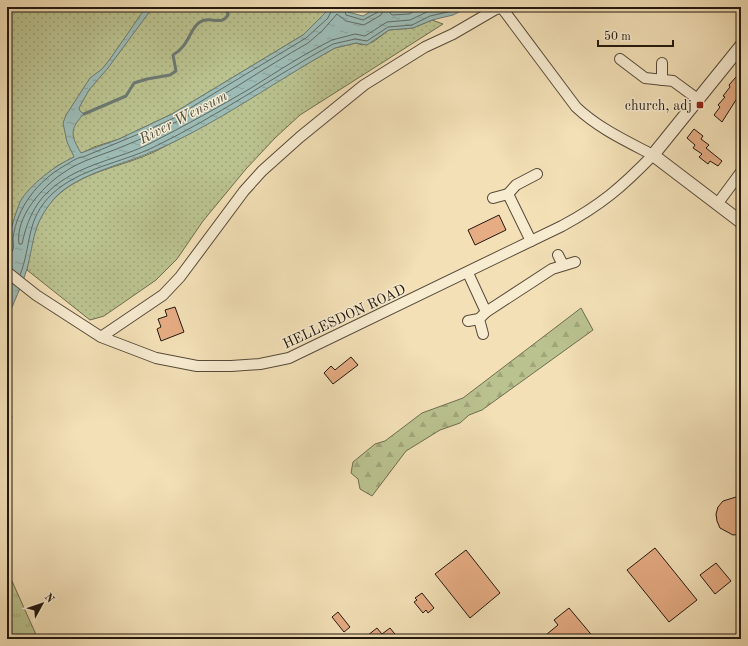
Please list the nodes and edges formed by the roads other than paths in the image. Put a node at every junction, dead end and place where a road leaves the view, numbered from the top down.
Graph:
1 (741, 46) edge
2 (620, 59) dead end
3 (662, 63) dead end
4 (662, 80) junction
5 (699, 100) junction
6 (653, 155) junction
7 (741, 172) edge
8 (537, 174) dead end
9 (508, 194) junction
10 (493, 198) dead end
11 (718, 203) junction
12 (741, 222) edge
13 (531, 241) junction
14 (558, 255) dead end
15 (575, 262) dead end
16 (563, 265) junction
17 (7, 272) edge
18 (468, 273) junction
19 (483, 316) junction
20 (468, 321) dead end
21 (483, 334) dead end
22 (101, 337) junction

1 - 5 street
2 - 4 street
3 - 4 street
4 - 5 street
5 - 6 street
6 - 11 street
6 - 13 street, HELLESDON ROAD
6 - 22 street
7 - 11 street
8 - 9 street
9 - 10 street
9 - 13 street
11 - 12 street
13 - 18 street, HELLESDON ROAD
14 - 16 street
15 - 16 street
16 - 19 street
17 - 22 street, HELLESDON ROAD
18 - 19 street
18 - 22 street, HELLESDON ROAD
19 - 20 street
19 - 21 street

